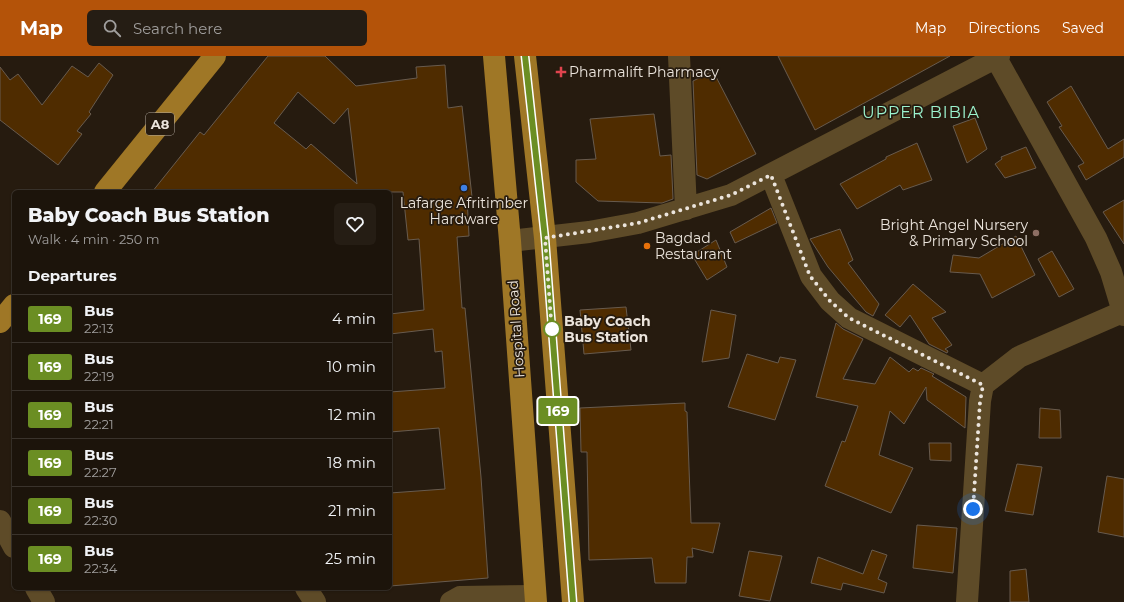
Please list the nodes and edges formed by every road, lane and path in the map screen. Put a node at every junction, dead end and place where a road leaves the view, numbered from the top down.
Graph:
1 (215, 56) edge
2 (494, 56) edge
3 (525, 56) edge
4 (679, 56) edge
5 (998, 57) edge
6 (771, 175) junction
7 (107, 190) edge
8 (686, 209) junction
9 (545, 238) junction
10 (510, 241) junction
11 (1123, 314) edge
12 (983, 385) junction
13 (0, 521) edge
14 (12, 543) edge
15 (37, 590) edge
16 (307, 590) edge
17 (536, 599) edge
18 (44, 602) edge
19 (315, 602) edge
20 (451, 602) edge
21 (573, 602) edge
22 (967, 602) edge

1 - 7 main road, A8
2 - 10 main road, Hospital Road
3 - 9 main road
4 - 8 street
5 - 6 street
5 - 11 street
6 - 8 street
6 - 12 street
8 - 9 street
9 - 10 street
9 - 21 main road
10 - 17 main road, Hospital Road
11 - 12 street
12 - 22 street
13 - 14 street
15 - 18 street
16 - 19 street
17 - 20 street

